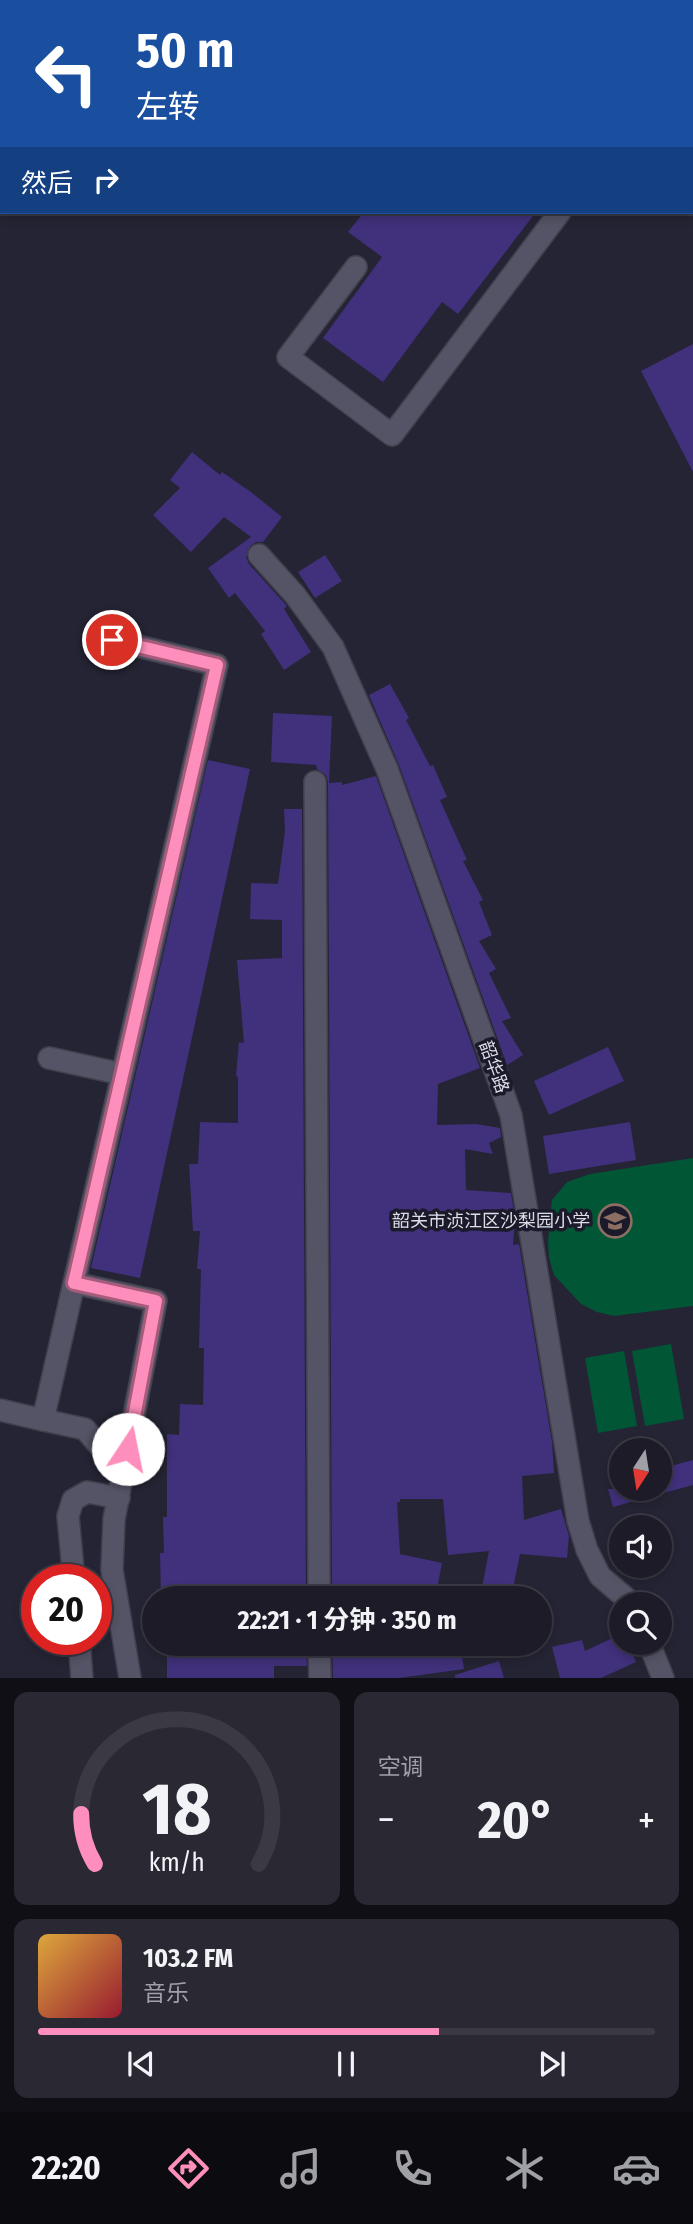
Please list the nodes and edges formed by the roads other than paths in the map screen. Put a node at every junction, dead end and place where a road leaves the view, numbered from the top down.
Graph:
1 (558, 214) edge
2 (356, 267) dead end
3 (259, 555) dead end
4 (112, 640) dead end
5 (315, 782) dead end
6 (49, 1058) dead end
7 (122, 1074) junction
8 (74, 1283) junction
9 (0, 1410) edge
10 (43, 1420) junction
11 (123, 1474) junction
12 (119, 1498) junction
13 (72, 1564) edge
14 (319, 1586) edge
15 (619, 1592) edge
16 (80, 1655) edge
17 (654, 1655) edge
18 (319, 1656) edge
19 (82, 1678) edge
20 (130, 1678) edge
21 (320, 1678) edge
22 (663, 1678) edge

1 - 2 street
3 - 15 street, 韶华路
4 - 7 street
5 - 14 street
6 - 7 street
7 - 8 street
8 - 10 street
8 - 11 street
9 - 10 street
10 - 11 street
11 - 12 street
12 - 13 street
12 - 20 street
16 - 19 street
17 - 22 street
18 - 21 street

